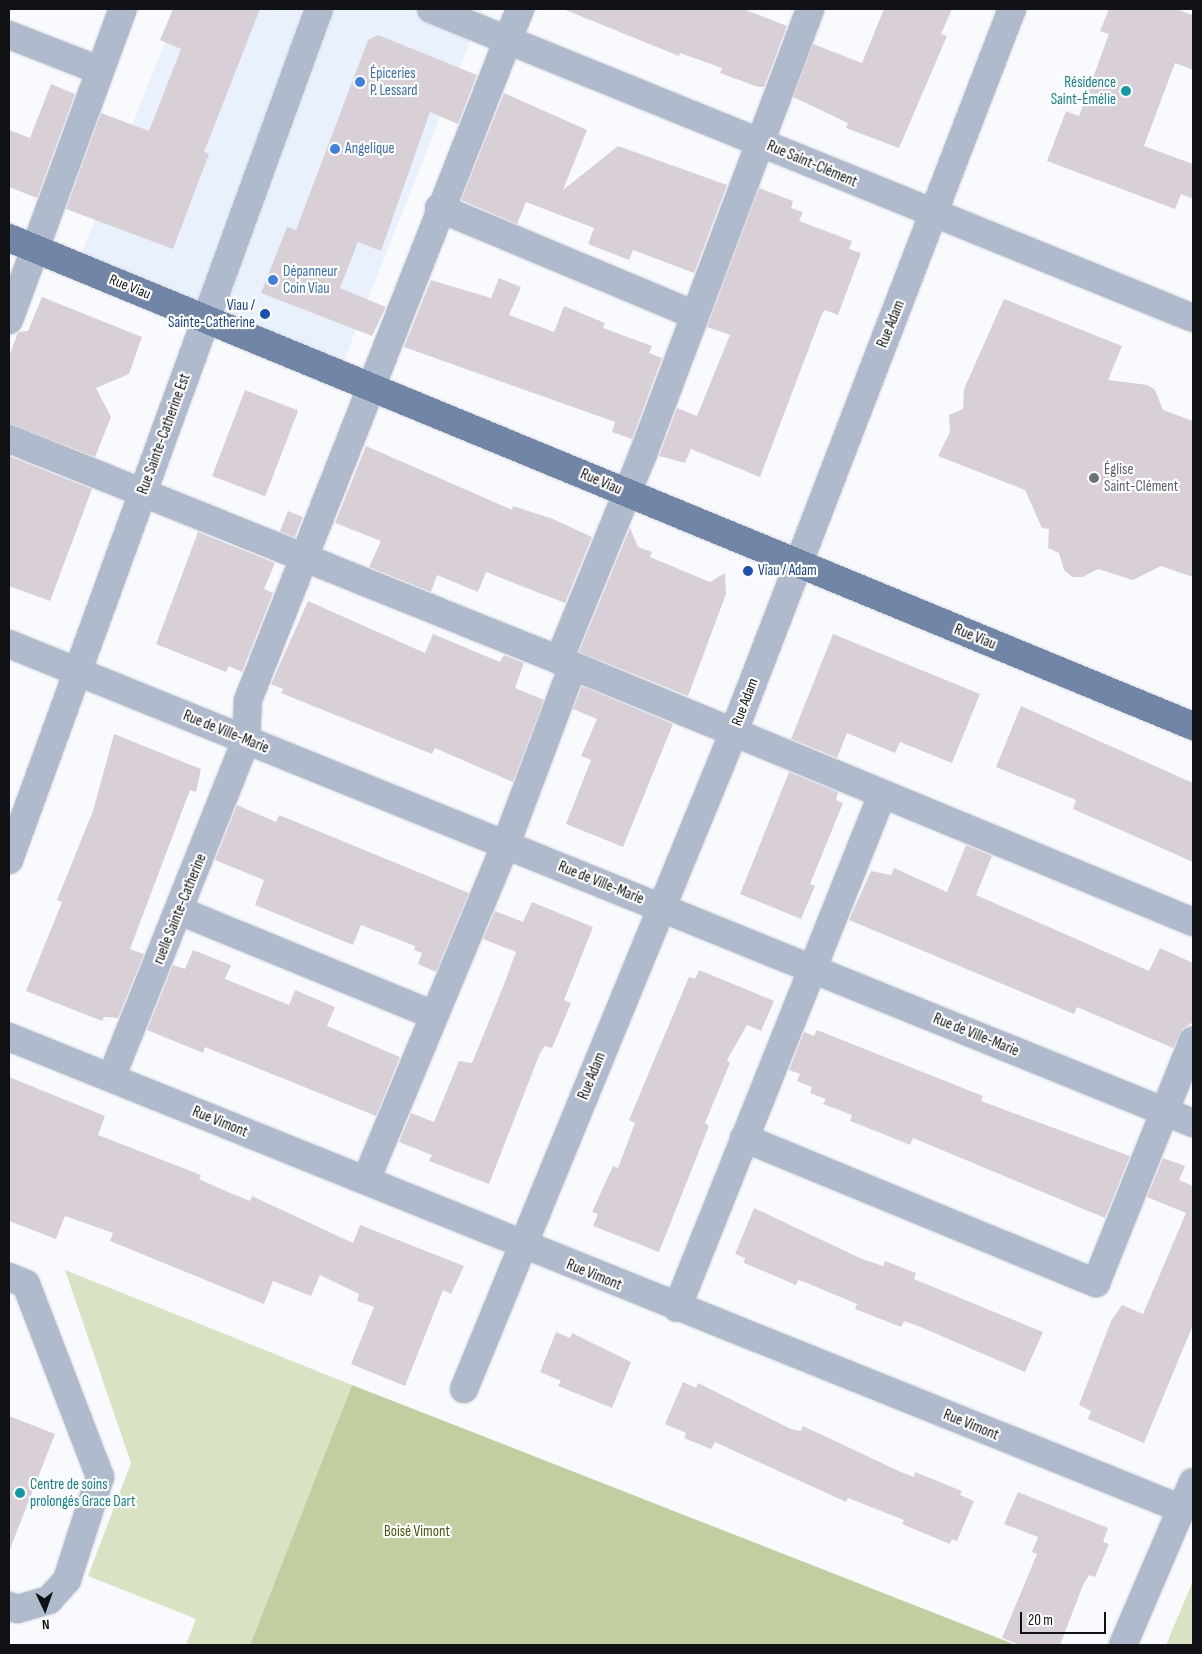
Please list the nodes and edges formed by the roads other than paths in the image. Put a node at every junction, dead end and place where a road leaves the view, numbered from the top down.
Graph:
1 (124, 9) edge
2 (319, 9) edge
3 (431, 9) edge
4 (520, 9) edge
5 (810, 9) edge
6 (1012, 9) edge
7 (9, 35) edge
8 (509, 40) junction
9 (99, 70) junction
10 (759, 142) junction
11 (440, 208) junction
12 (934, 215) junction
13 (9, 238) edge
14 (37, 249) junction
15 (695, 315) junction
16 (206, 318) junction
17 (1193, 318) edge
18 (9, 320) edge
19 (374, 388) junction
20 (9, 440) edge
21 (142, 493) junction
22 (626, 493) junction
23 (306, 560) junction
24 (796, 564) junction
25 (9, 644) edge
26 (566, 663) junction
27 (78, 671) junction
28 (1193, 726) edge
29 (733, 734) junction
30 (246, 740) junction
31 (882, 795) junction
32 (506, 844) junction
33 (9, 860) edge
34 (660, 906) junction
35 (180, 911) junction
36 (1193, 922) edge
37 (811, 968) junction
38 (434, 1015) junction
39 (9, 1037) edge
40 (1193, 1041) edge
41 (111, 1078) junction
42 (1162, 1111) junction
43 (1193, 1123) edge
44 (744, 1138) junction
45 (366, 1180) junction
46 (524, 1247) junction
47 (9, 1277) edge
48 (677, 1308) junction
49 (464, 1389) dead end
50 (1193, 1482) edge
51 (1182, 1509) junction
52 (9, 1606) edge
53 (1123, 1645) edge

1 - 9 street
2 - 16 street, Rue Sainte-Catherine Est
3 - 8 street, Rue Saint-Clément
4 - 8 street, ruelle Sainte-Catherine
5 - 10 street
6 - 12 street, Rue Adam
7 - 9 street
8 - 10 street, Rue Saint-Clément
8 - 11 street, ruelle Sainte-Catherine
9 - 14 street
10 - 12 street, Rue Saint-Clément
10 - 15 street
11 - 15 street
11 - 19 street, ruelle Sainte-Catherine
12 - 17 street, Rue Saint-Clément
12 - 24 street, Rue Adam
13 - 14 main road, Rue Viau
14 - 16 main road, Rue Viau
14 - 18 street
15 - 22 street
16 - 19 main road, Rue Viau
16 - 21 street, Rue Sainte-Catherine Est
19 - 22 main road, Rue Viau
19 - 23 street, ruelle Sainte-Catherine
20 - 21 street
21 - 23 street
21 - 27 street, Rue Sainte-Catherine Est
22 - 24 main road, Rue Viau
22 - 26 street
23 - 26 street
23 - 30 street, ruelle Sainte-Catherine
24 - 28 main road, Rue Viau
24 - 29 street, Rue Adam
25 - 27 street, Rue de Ville-Marie
26 - 29 street
26 - 32 street
27 - 30 street, Rue de Ville-Marie
27 - 33 street, Rue Sainte-Catherine Est
29 - 31 street
29 - 34 street, Rue Adam
30 - 32 street, Rue de Ville-Marie
30 - 35 street, ruelle Sainte-Catherine
31 - 36 street
31 - 37 street
32 - 34 street, Rue de Ville-Marie
32 - 38 street
34 - 37 street, Rue de Ville-Marie
34 - 46 street, Rue Adam
35 - 38 street
35 - 41 street, ruelle Sainte-Catherine
37 - 42 street, Rue de Ville-Marie
37 - 44 street
38 - 45 street
39 - 41 street, Rue Vimont
40 - 42 street
41 - 45 street, Rue Vimont
42 - 43 street, Rue de Ville-Marie
42 - 44 street
44 - 48 street
45 - 46 street, Rue Vimont
46 - 48 street, Rue Vimont
46 - 49 street, Rue Adam
47 - 52 street
48 - 51 street, Rue Vimont
50 - 51 street
51 - 53 street

